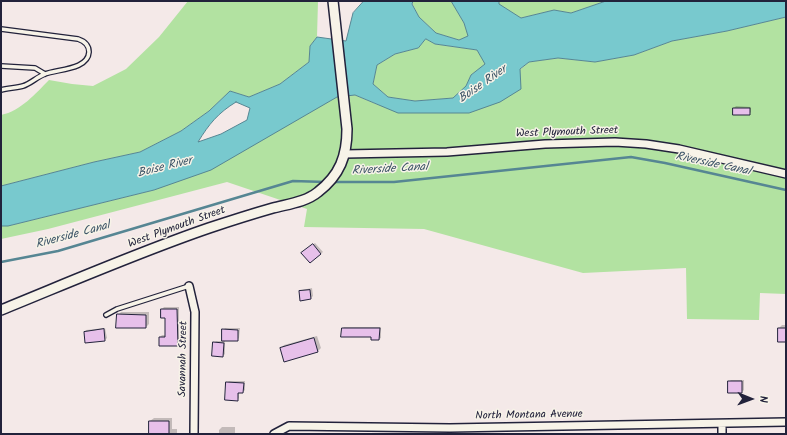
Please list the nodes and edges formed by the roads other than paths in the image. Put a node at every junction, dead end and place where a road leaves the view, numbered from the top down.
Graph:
1 (333, 1) edge
2 (1, 29) edge
3 (1, 66) edge
4 (45, 74) junction
5 (1, 90) edge
6 (345, 154) junction
7 (786, 174) edge
8 (189, 286) joint
9 (1, 310) edge
10 (106, 315) dead end
11 (786, 422) edge
12 (722, 424) junction
13 (450, 431) edge
14 (194, 434) edge
15 (274, 434) edge
16 (722, 434) edge

1 - 6 street, West Plymouth Street
2 - 4 lane
3 - 4 lane
4 - 5 lane
6 - 7 street, West Plymouth Street
6 - 9 street, West Plymouth Street
8 - 10 lane
8 - 14 street, Savannah Street
11 - 12 street, North Montana Avenue
12 - 13 street, North Montana Avenue
12 - 16 street
13 - 15 street, North Montana Avenue

